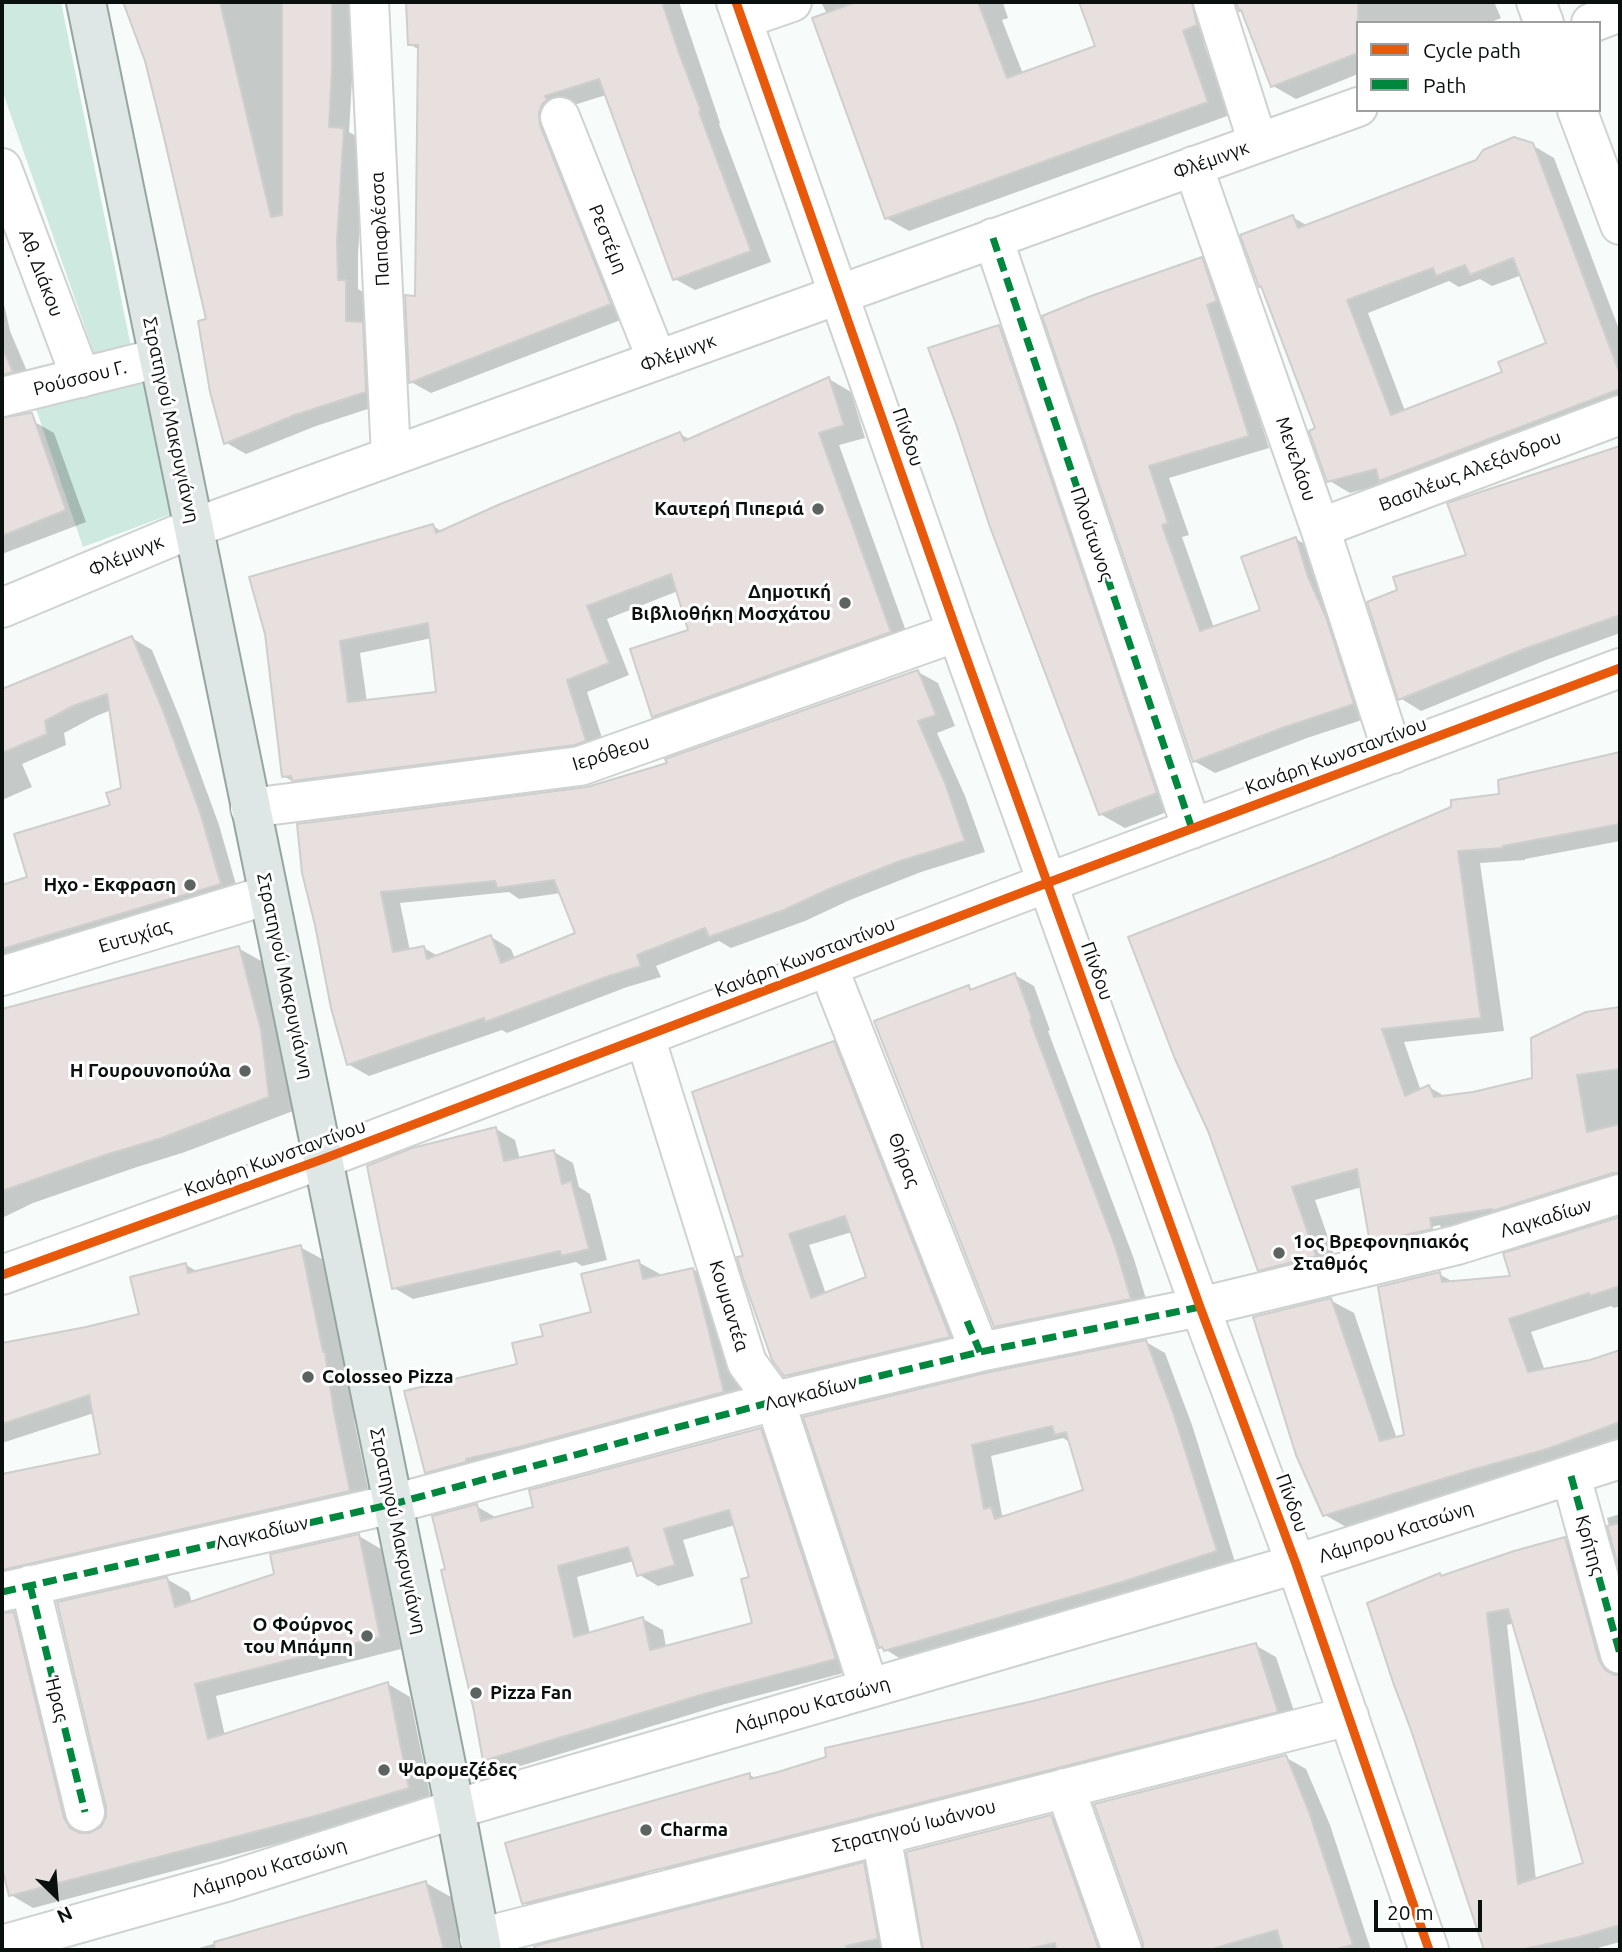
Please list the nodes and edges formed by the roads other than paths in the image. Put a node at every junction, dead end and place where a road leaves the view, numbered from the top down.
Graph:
1 (86, 2) edge
2 (369, 2) edge
3 (792, 2) edge
4 (1213, 2) edge
5 (1536, 2) edge
6 (740, 10) edge
7 (1620, 12) edge
8 (1543, 21) edge
9 (1596, 21) edge
10 (1356, 108) edge
11 (1578, 112) edge
12 (559, 117) dead end
13 (1258, 143) junction
14 (1193, 166) junction
15 (2, 168) edge
16 (1620, 225) edge
17 (993, 239) junction
18 (840, 294) junction
19 (159, 358) junction
20 (657, 360) junction
21 (81, 377) junction
22 (2, 397) edge
23 (1620, 415) edge
24 (391, 456) junction
25 (193, 528) junction
26 (1320, 528) junction
27 (2, 608) edge
28 (957, 632) junction
29 (1620, 668) edge
30 (1393, 754) junction
31 (250, 808) junction
32 (1192, 829) junction
33 (1047, 883) junction
34 (268, 895) junction
35 (828, 967) junction
36 (2, 976) edge
37 (645, 1037) junction
38 (323, 1159) junction
39 (1620, 1194) edge
40 (2, 1275) edge
41 (1200, 1307) junction
42 (973, 1336) junction
43 (775, 1401) junction
44 (1620, 1460) edge
45 (1571, 1476) junction
46 (393, 1504) junction
47 (1296, 1564) junction
48 (16, 1589) edge
49 (1620, 1654) edge
50 (869, 1688) junction
51 (1349, 1716) junction
52 (1065, 1788) junction
53 (455, 1809) junction
54 (85, 1812) dead end
55 (881, 1835) junction
56 (481, 1944) edge
57 (2, 1945) edge
58 (902, 1950) edge
59 (1122, 1950) edge
60 (1429, 1950) edge

1 - 19 main road, Στρατηγού Μακρυγιάννη
2 - 24 street, Παπαφλέσσα
3 - 6 street
4 - 13 street
5 - 8 street
6 - 18 street, Πίνδου
7 - 9 street
10 - 13 street, Φλέμινγκ
11 - 16 street
12 - 20 street, Ρεστέμη
13 - 14 street, Φλέμινγκ
14 - 17 street, Φλέμινγκ
14 - 26 street, Μενελάου
15 - 21 street, Αθ. Διάκου
17 - 18 street, Φλέμινγκ
17 - 32 street, Πλούτωνος
18 - 20 street, Φλέμινγκ
18 - 28 street, Πίνδου
19 - 21 street, Ρούσσου Γ.
19 - 25 main road, Στρατηγού Μακρυγιάννη
20 - 24 street, Φλέμινγκ
21 - 22 street, Ρούσσου Γ.
23 - 26 street, Βασιλέως Αλεξάνδρου
24 - 25 street, Φλέμινγκ
25 - 27 street, Φλέμινγκ
25 - 31 main road, Στρατηγού Μακρυγιάννη
26 - 30 street, Μενελάου
28 - 31 street, Ιερόθεου
28 - 33 street, Πίνδου
29 - 30 street, Κανάρη Κωνσταντίνου
30 - 32 street, Κανάρη Κωνσταντίνου
31 - 34 main road, Στρατηγού Μακρυγιάννη
32 - 33 street, Κανάρη Κωνσταντίνου
33 - 35 street, Κανάρη Κωνσταντίνου
33 - 41 street, Πίνδου
34 - 36 street, Ευτυχίας
34 - 38 main road, Στρατηγού Μακρυγιάννη
35 - 37 street, Κανάρη Κωνσταντίνου
35 - 42 street, Θήρας
37 - 38 street, Κανάρη Κωνσταντίνου
37 - 43 street, Κουμαντέα
38 - 40 street, Κανάρη Κωνσταντίνου
38 - 46 main road, Στρατηγού Μακρυγιάννη
39 - 41 street, Λαγκαδίων
41 - 42 street, Λαγκαδίων
41 - 47 street, Πίνδου
42 - 43 street, Λαγκαδίων
43 - 46 street, Λαγκαδίων
43 - 50 street, Κουμαντέα
44 - 45 street, Λάμπρου Κατσώνη
45 - 47 street, Λάμπρου Κατσώνη
45 - 49 street, Κρήτης
46 - 48 street, Λαγκαδίων
46 - 53 main road, Στρατηγού Μακρυγιάννη
47 - 50 street, Λάμπρου Κατσώνη
47 - 51 street, Πίνδου
48 - 54 street, Ήρας
50 - 53 street, Λάμπρου Κατσώνη
51 - 52 street, Στρατηγού Ιωάννου
51 - 60 street, Πίνδου
52 - 55 street, Στρατηγού Ιωάννου
52 - 59 street
53 - 56 main road, Στρατηγού Μακρυγιάννη
53 - 57 street, Λάμπρου Κατσώνη
55 - 56 street, Στρατηγού Ιωάννου
55 - 58 street

